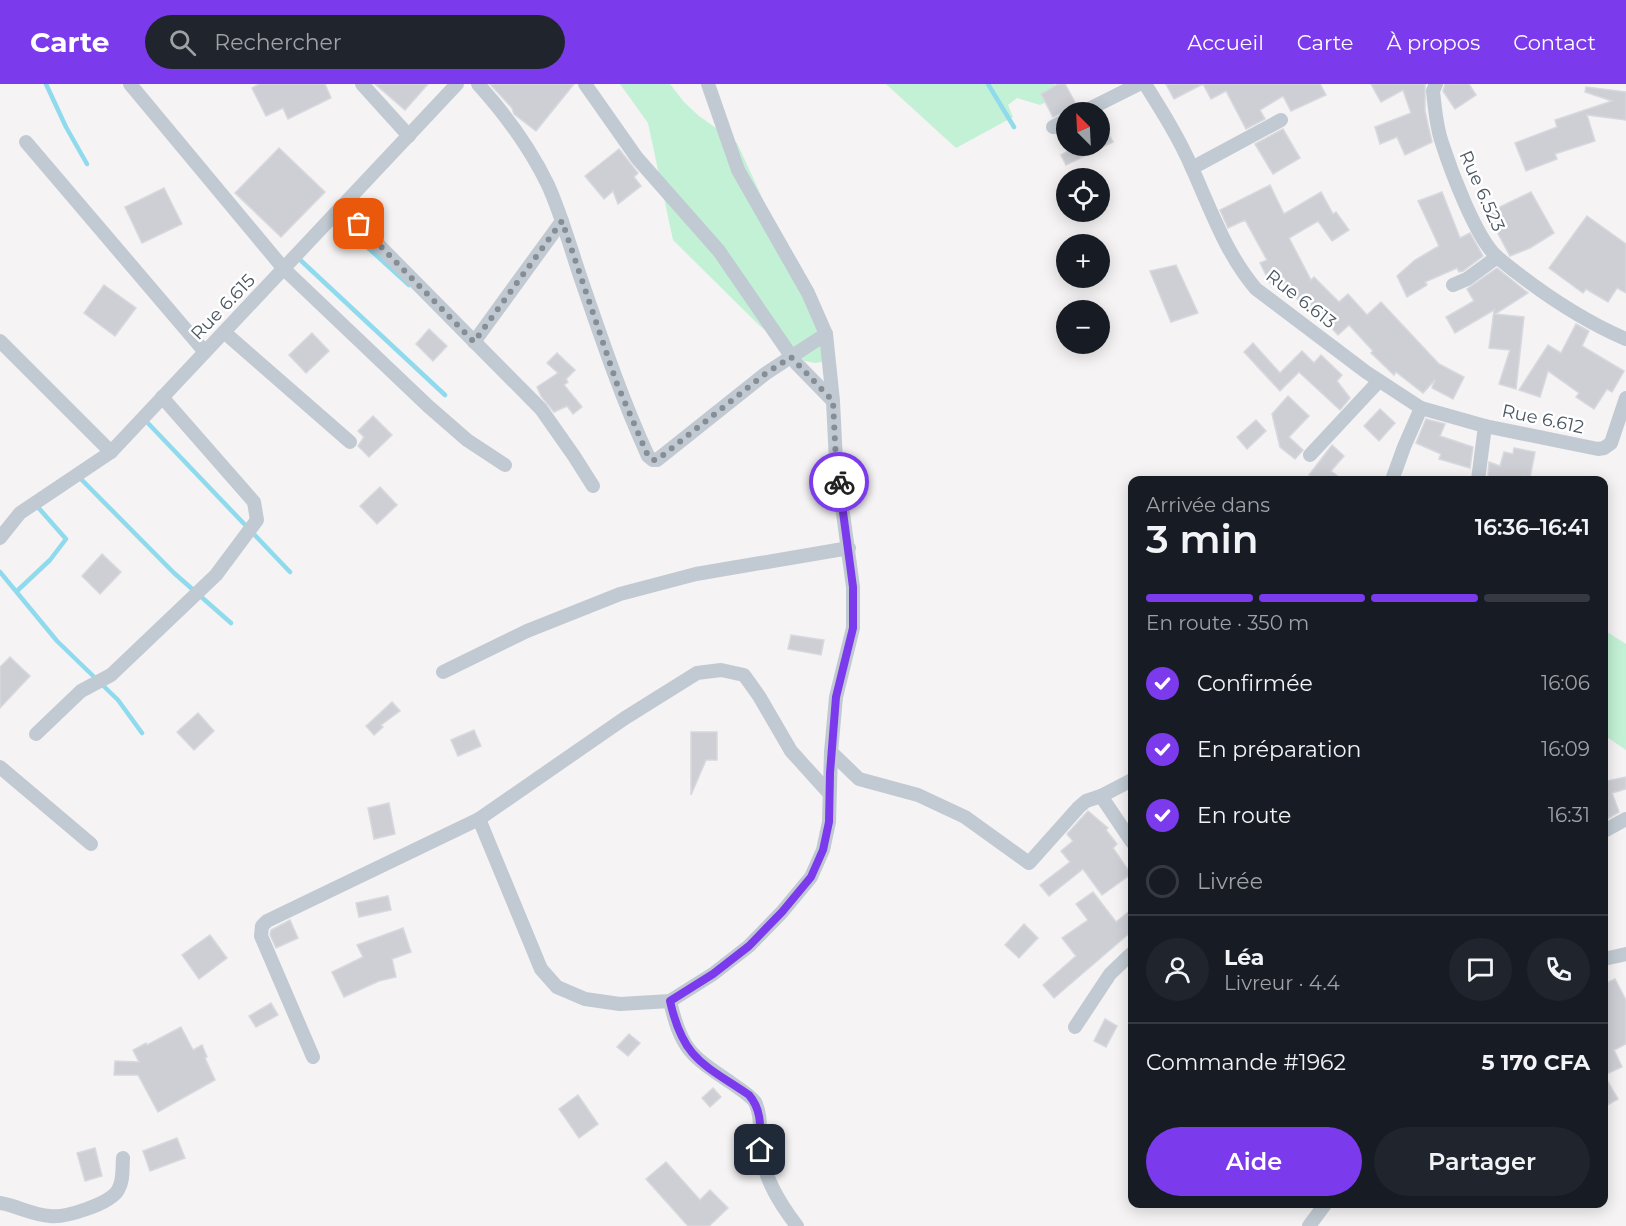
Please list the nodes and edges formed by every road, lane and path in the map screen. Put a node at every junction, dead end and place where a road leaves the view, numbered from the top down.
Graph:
1 (130, 84) edge
2 (362, 84) edge
3 (457, 84) edge
4 (478, 84) edge
5 (585, 84) edge
6 (708, 84) edge
7 (1139, 84) edge
8 (1144, 84) edge
9 (1436, 84) edge
10 (1103, 102) edge
11 (1281, 120) dead end
12 (1056, 125) edge
13 (1053, 127) dead end
14 (409, 136) junction
15 (26, 142) dead end
16 (1192, 168) junction
17 (342, 208) junction
18 (562, 221) junction
19 (1497, 257) junction
20 (284, 269) junction
21 (1453, 285) dead end
22 (224, 332) junction
23 (826, 334) junction
24 (1626, 339) edge
25 (0, 341) edge
26 (474, 342) junction
27 (205, 352) junction
28 (791, 357) junction
29 (1379, 381) junction
30 (162, 398) junction
31 (1626, 398) edge
32 (833, 401) junction
33 (1421, 408) junction
34 (1485, 426) junction
35 (350, 442) dead end
36 (111, 452) junction
37 (1310, 455) dead end
38 (505, 465) dead end
39 (1393, 476) edge
40 (1479, 476) edge
41 (593, 486) dead end
42 (0, 537) edge
43 (849, 548) junction
44 (443, 672) dead end
45 (36, 734) dead end
46 (831, 752) junction
47 (0, 768) edge
48 (1128, 783) edge
49 (829, 793) junction
50 (1103, 799) junction
51 (479, 819) junction
52 (1626, 819) edge
53 (1608, 829) edge
54 (1128, 836) edge
55 (91, 844) dead end
56 (1626, 954) edge
57 (1128, 957) edge
58 (1608, 957) edge
59 (670, 1001) junction
60 (1075, 1027) dead end
61 (313, 1057) dead end
62 (123, 1158) dead end
63 (0, 1203) edge
64 (1322, 1208) edge
65 (797, 1226) edge
66 (1309, 1226) edge

1 - 20 street
2 - 14 street
3 - 14 street, Rue 6.615
4 - 18 street
5 - 28 street
6 - 23 street
7 - 10 street
8 - 16 street, Rue 6.613
9 - 19 street, Rue 6.523
11 - 16 street
12 - 13 street
14 - 17 street, Rue 6.615
15 - 27 street
16 - 29 street, Rue 6.613
17 - 20 street, Rue 6.615
17 - 26 street
18 - 26 street
18 - 28 street
19 - 21 street, Rue 6.523
19 - 24 street
20 - 22 street, Rue 6.615
20 - 38 street
22 - 27 street, Rue 6.615
22 - 35 street
23 - 28 street
23 - 32 street
25 - 36 street
26 - 41 street
27 - 30 street, Rue 6.615
28 - 32 street
29 - 33 street, Rue 6.613
29 - 37 street
30 - 36 street, Rue 6.615
30 - 45 street
31 - 34 street, Rue 6.612
32 - 43 street
33 - 34 street, Rue 6.612
33 - 39 street
34 - 40 street
36 - 42 street, Rue 6.615
43 - 44 street
43 - 46 street
46 - 49 street
46 - 50 street
47 - 55 street
48 - 50 street
49 - 51 street
49 - 59 street
50 - 54 street
51 - 59 street
51 - 61 street
52 - 53 street
56 - 58 street
57 - 60 street
59 - 65 street
62 - 63 street
64 - 66 street

